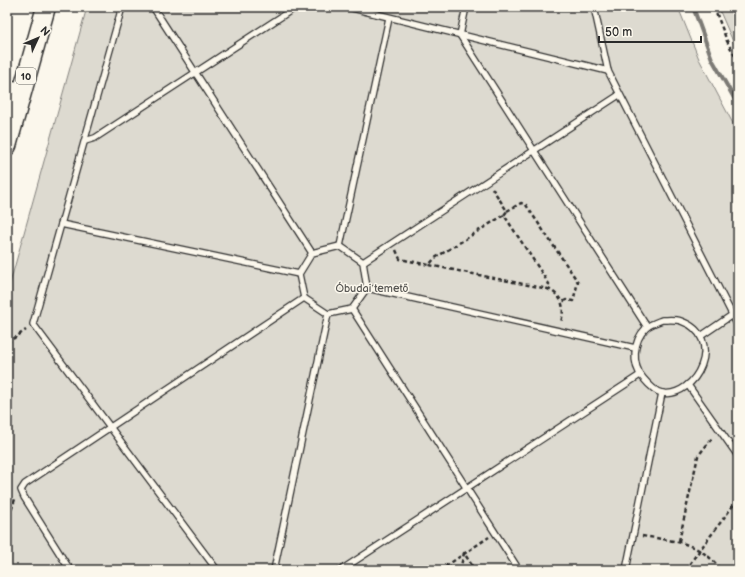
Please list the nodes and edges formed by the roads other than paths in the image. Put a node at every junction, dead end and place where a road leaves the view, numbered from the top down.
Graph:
1 (46, 7) edge
2 (122, 7) edge
3 (153, 7) edge
4 (296, 7) edge
5 (348, 7) edge
6 (466, 7) edge
7 (594, 7) edge
8 (389, 18) junction
9 (460, 35) junction
10 (608, 71) junction
11 (196, 72) junction
12 (15, 86) edge
13 (619, 95) junction
14 (85, 141) junction
15 (7, 146) edge
16 (535, 150) junction
17 (61, 224) junction
18 (340, 246) junction
19 (312, 252) junction
20 (363, 262) junction
21 (299, 274) junction
22 (368, 288) junction
23 (304, 298) junction
24 (352, 309) junction
25 (328, 314) junction
26 (732, 316) junction
27 (738, 326) edge
28 (647, 327) junction
29 (701, 336) junction
30 (635, 348) junction
31 (640, 375) junction
32 (688, 385) junction
33 (662, 393) junction
34 (111, 426) junction
35 (738, 456) edge
36 (467, 488) junction
37 (70, 570) edge
38 (217, 570) edge
39 (274, 570) edge
40 (341, 570) edge
41 (519, 570) edge
42 (626, 570) edge

1 - 12 main road, 10
2 - 14 lane
3 - 11 lane
4 - 11 lane
5 - 8 lane
6 - 9 lane
7 - 10 lane
8 - 9 lane
8 - 18 lane
9 - 10 lane
9 - 16 lane
10 - 13 lane
11 - 14 lane
11 - 19 lane
12 - 15 main road, 10
13 - 16 lane
13 - 26 lane
14 - 17 lane
16 - 20 lane
16 - 28 lane
17 - 21 lane
17 - 34 lane
18 - 19 lane
18 - 20 lane
19 - 21 lane
20 - 22 lane
21 - 23 lane
22 - 24 lane
22 - 30 lane
23 - 25 lane
23 - 34 lane
24 - 25 lane
24 - 36 lane
25 - 39 lane
26 - 27 lane
26 - 29 lane
28 - 29 lane
28 - 30 lane
29 - 32 lane
30 - 31 lane
31 - 33 lane
31 - 36 lane
32 - 33 lane
32 - 35 lane
33 - 42 lane
34 - 37 lane
34 - 38 lane
36 - 40 lane
36 - 41 lane

